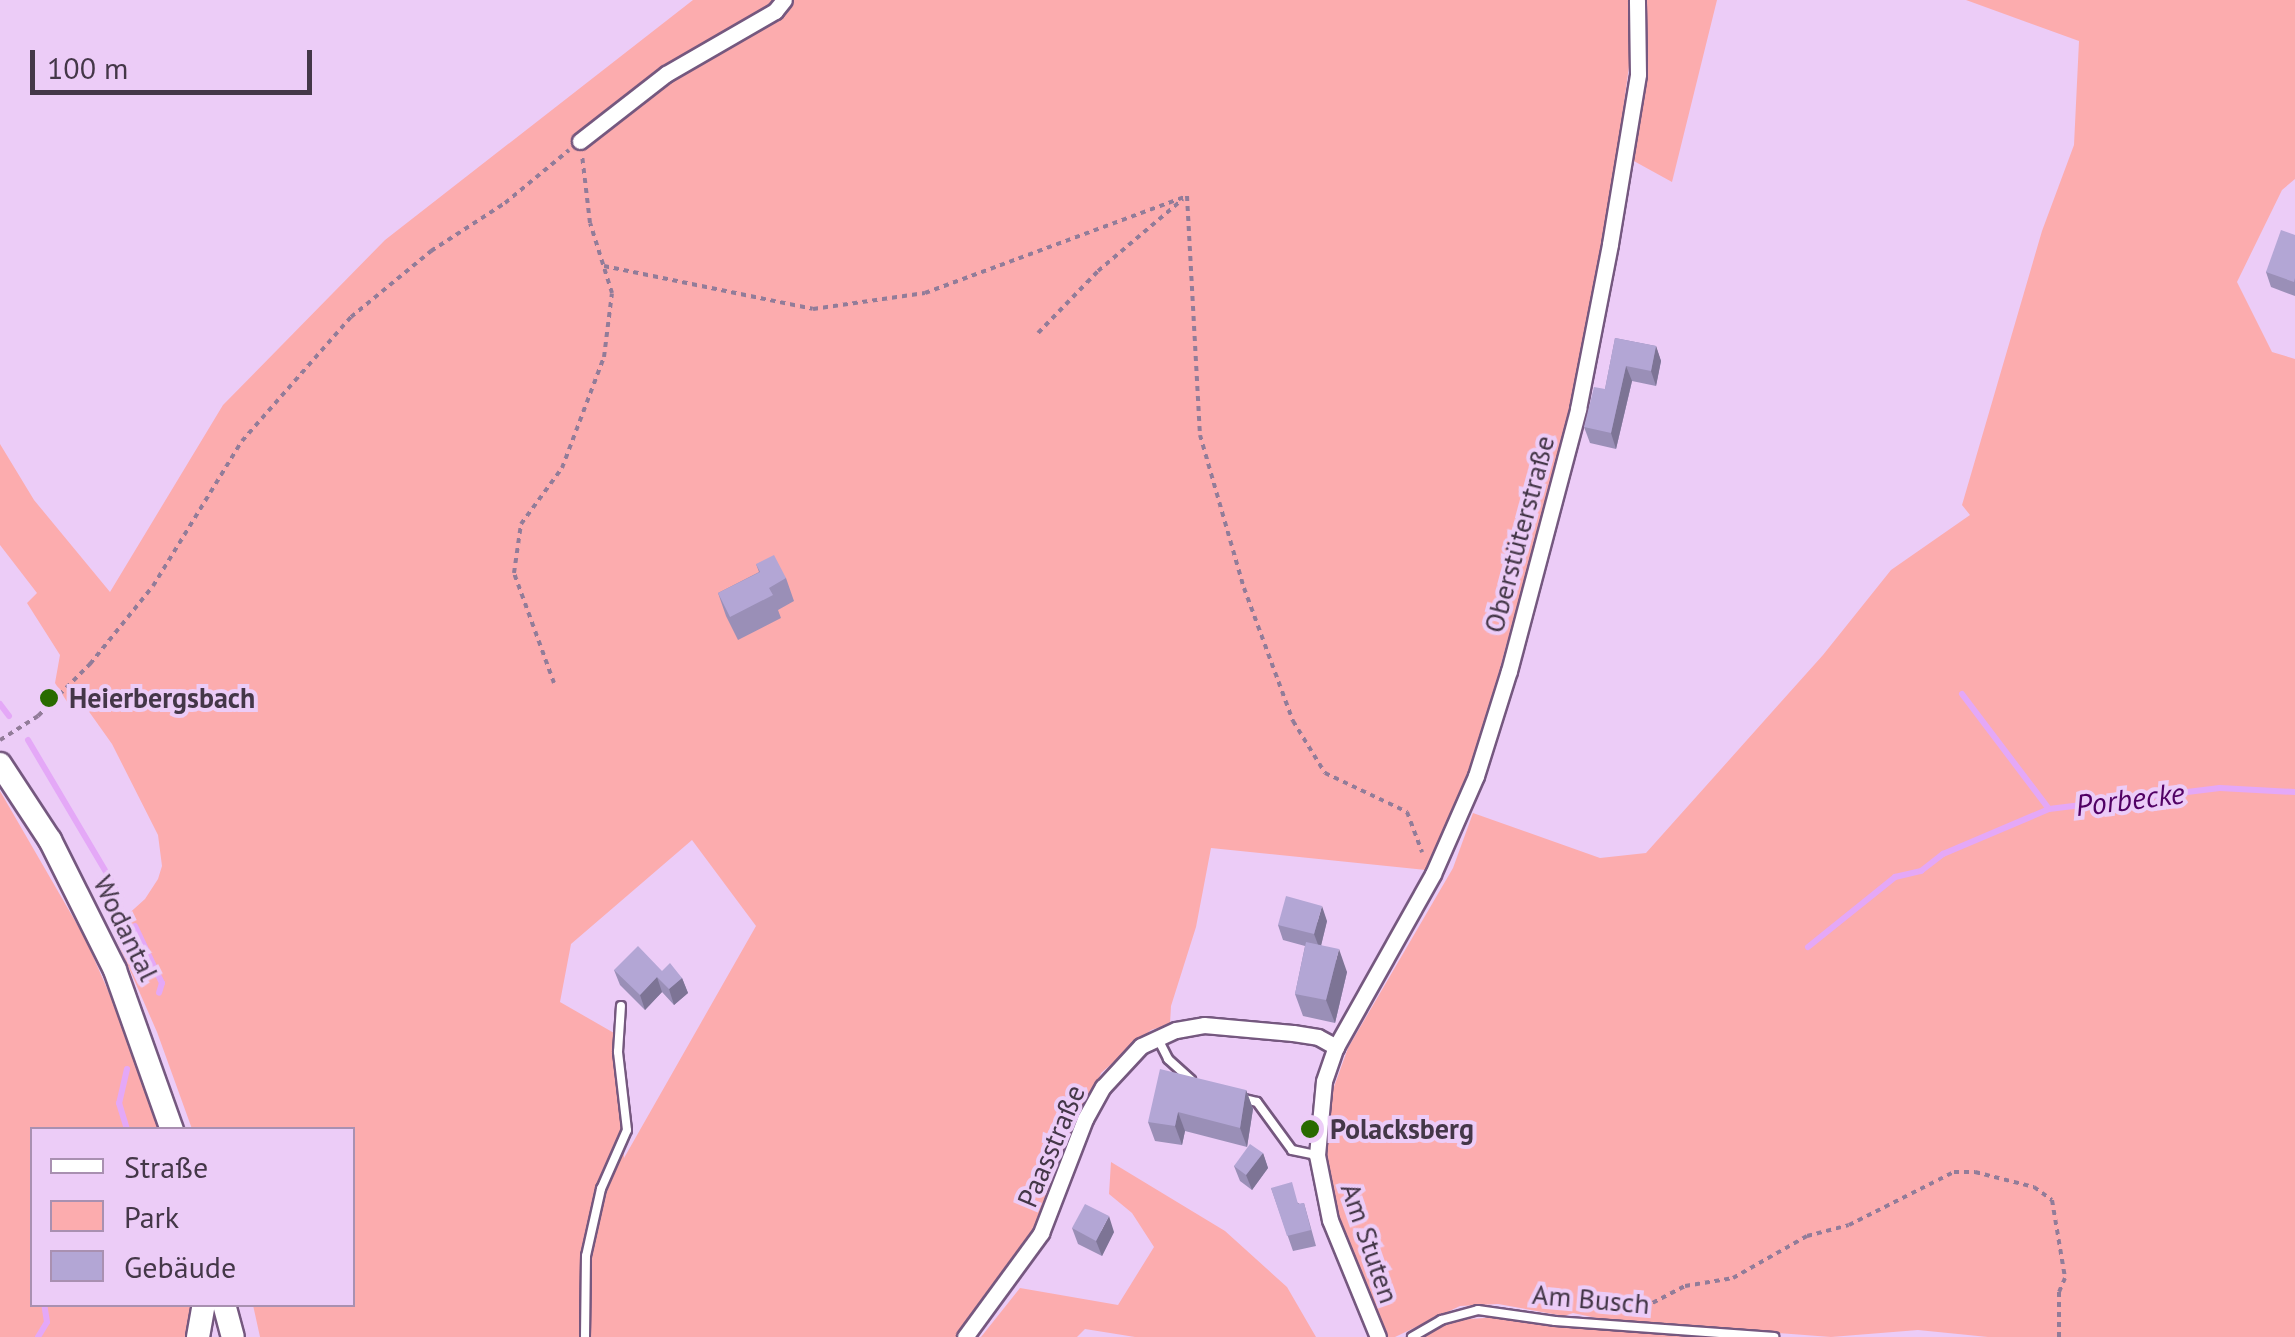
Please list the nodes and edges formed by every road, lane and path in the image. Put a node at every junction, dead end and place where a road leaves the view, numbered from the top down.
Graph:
1 (784, 0) edge
2 (1637, 0) edge
3 (580, 141) junction
4 (1187, 196) junction
5 (604, 266) junction
6 (1038, 333) dead end
7 (554, 684) dead end
8 (0, 740) edge
9 (0, 764) edge
10 (1432, 874) junction
11 (621, 1006) dead end
12 (1157, 1037) junction
13 (1336, 1048) junction
14 (1193, 1082) edge
15 (1225, 1094) edge
16 (171, 1127) edge
17 (1317, 1156) junction
18 (203, 1307) edge
19 (225, 1307) edge
20 (1613, 1324) junction
21 (198, 1337) edge
22 (233, 1337) edge
23 (585, 1337) edge
24 (965, 1337) edge
25 (1378, 1337) edge
26 (1412, 1337) edge
27 (1774, 1337) edge
28 (2059, 1337) edge

1 - 3 street
2 - 10 street, Oberstüterstraße
3 - 5 path
3 - 8 path
4 - 5 path
4 - 6 path
4 - 10 path
5 - 7 path
9 - 16 main road, Wodantal
10 - 13 street, Oberstüterstraße
11 - 23 lane
12 - 13 street, Paasstraße
12 - 14 lane
12 - 24 street, Paasstraße
13 - 17 street, Am Stuten
15 - 17 lane
17 - 25 street, Am Stuten
18 - 21 main road
19 - 22 main road
20 - 26 lane, Am Busch
20 - 27 lane, Am Busch
20 - 28 path

